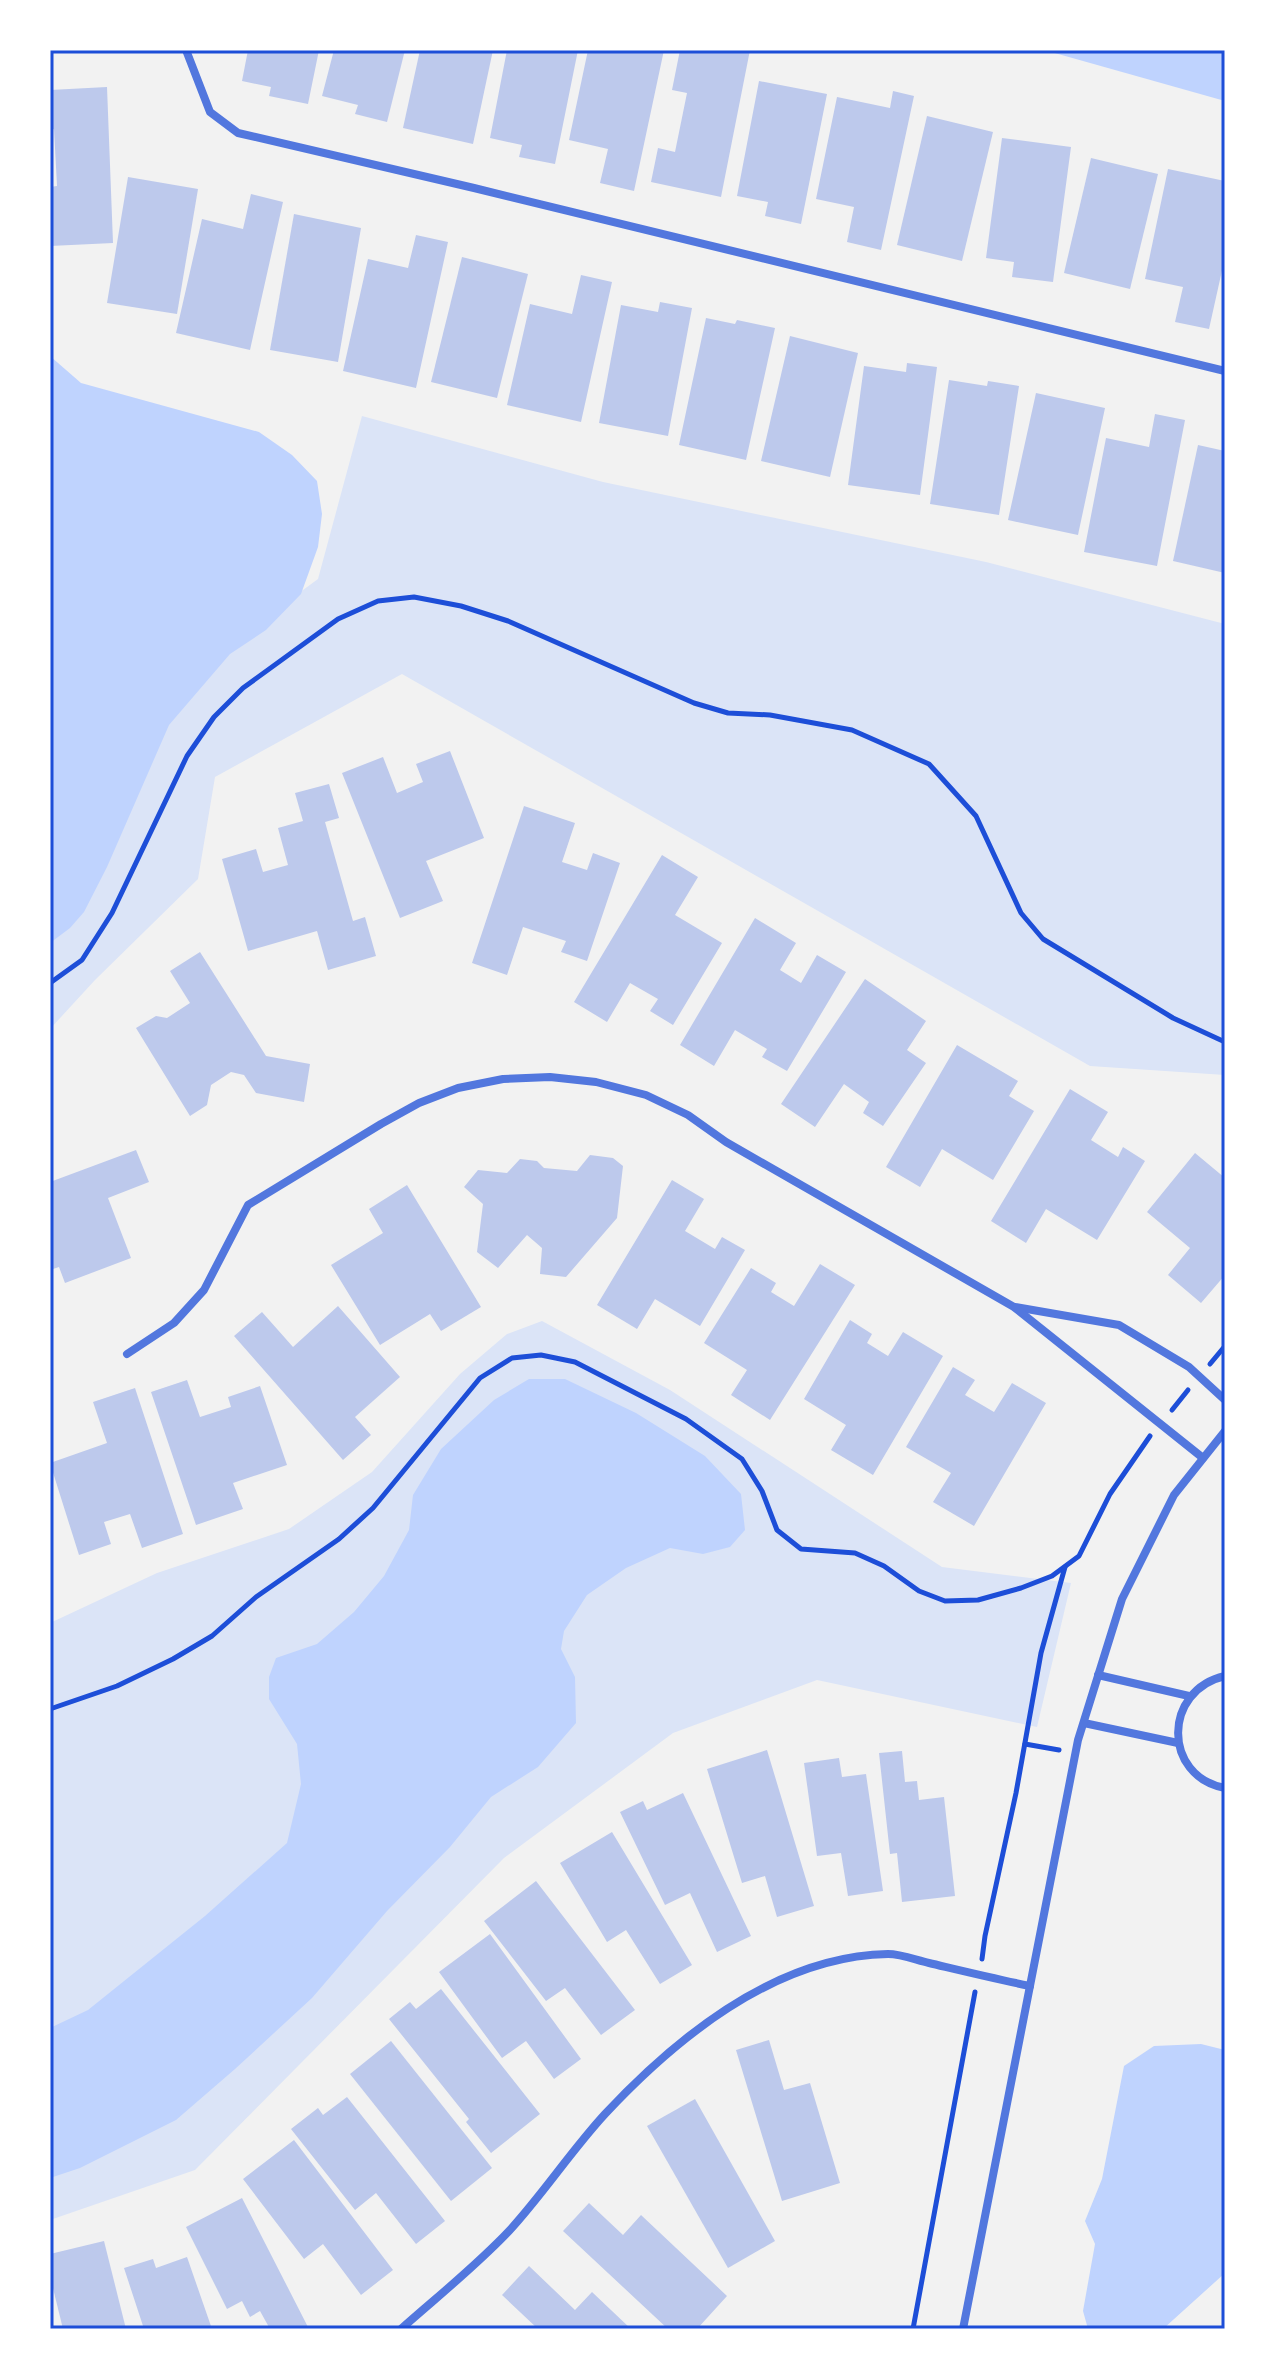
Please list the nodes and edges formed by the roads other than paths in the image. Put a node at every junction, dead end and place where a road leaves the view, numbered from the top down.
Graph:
1 (186, 50) edge
2 (1225, 371) edge
3 (1014, 1307) junction
4 (127, 1354) dead end
5 (1225, 1400) edge
6 (1225, 1431) edge
7 (1203, 1458) junction
8 (1098, 1675) junction
9 (1225, 1676) edge
10 (1189, 1696) junction
11 (1084, 1723) junction
12 (1178, 1743) junction
13 (1225, 1788) edge
14 (1030, 1986) junction
15 (401, 2329) edge
16 (963, 2329) edge

1 - 2 street
3 - 4 street
3 - 5 street
3 - 7 street
6 - 7 street
7 - 8 street
8 - 10 street
8 - 11 street
9 - 10 street
10 - 12 street
11 - 12 street
11 - 14 street
12 - 13 street
14 - 15 street
14 - 16 street

